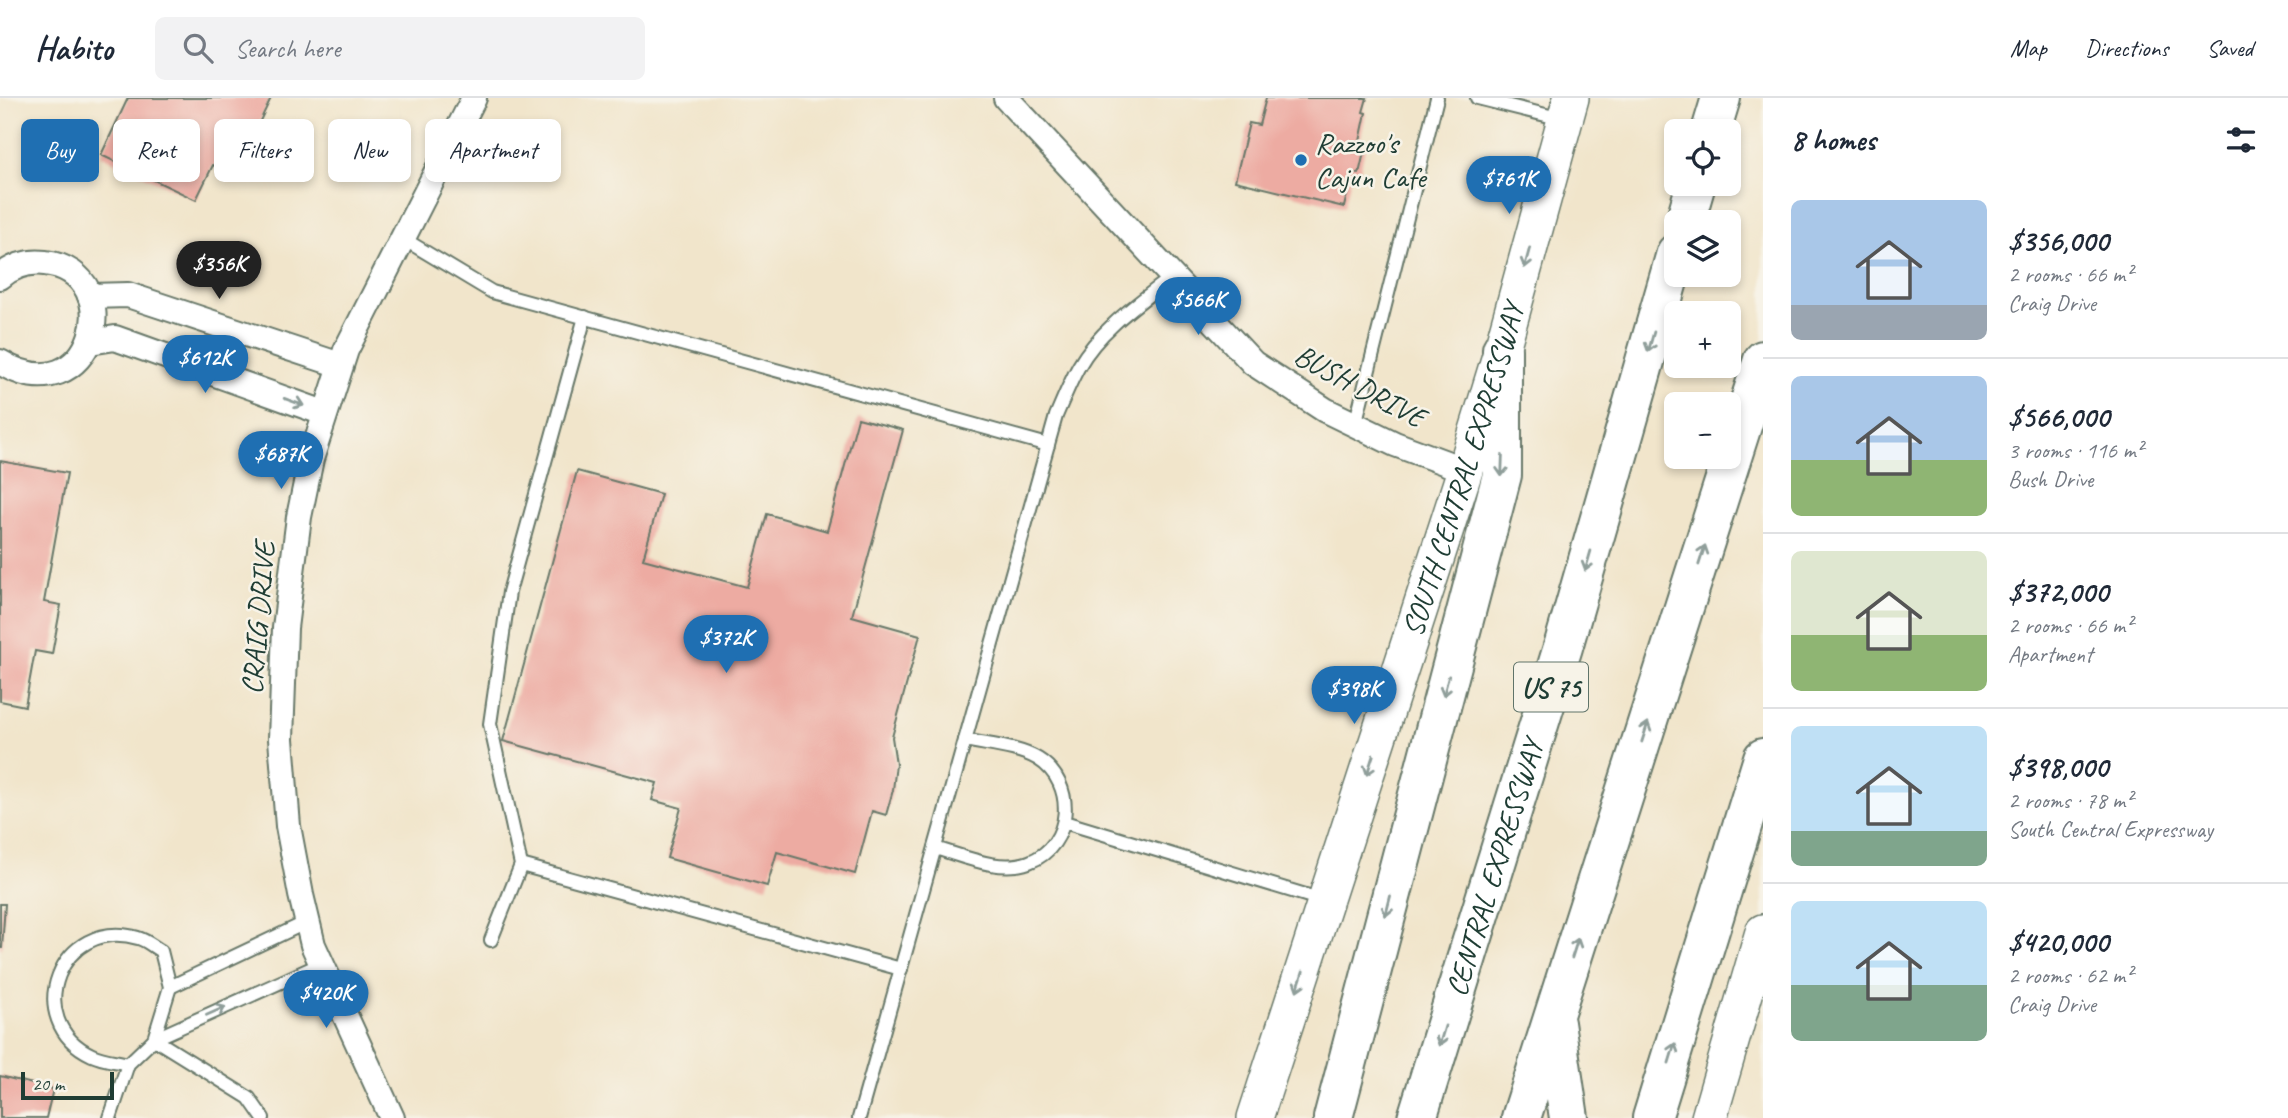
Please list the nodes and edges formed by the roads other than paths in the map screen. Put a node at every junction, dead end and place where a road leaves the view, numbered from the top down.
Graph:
1 (474, 98) edge
2 (1437, 98) edge
3 (1477, 98) edge
4 (1721, 98) edge
5 (1013, 100) edge
6 (1568, 109) edge
7 (1715, 119) edge
8 (402, 238) junction
9 (1172, 276) junction
10 (0, 277) edge
11 (1666, 287) edge
12 (90, 296) junction
13 (585, 317) junction
14 (90, 342) junction
15 (1502, 349) junction
16 (1763, 360) edge
17 (0, 362) edge
18 (340, 365) junction
19 (324, 413) junction
20 (1355, 425) junction
21 (1048, 445) junction
22 (1465, 470) junction
23 (965, 740) junction
24 (1763, 758) edge
25 (1064, 822) junction
26 (935, 848) junction
27 (521, 865) junction
28 (1327, 901) junction
29 (307, 922) junction
30 (491, 940) dead end
31 (1760, 953) edge
32 (321, 964) junction
33 (901, 969) junction
34 (170, 987) junction
35 (1554, 1013) junction
36 (154, 1040) junction
37 (128, 1064) junction
38 (110, 1118) edge
39 (263, 1118) edge
40 (392, 1118) edge
41 (859, 1118) edge
42 (1255, 1118) edge
43 (1334, 1118) edge
44 (1417, 1118) edge
45 (1521, 1118) edge
46 (1569, 1118) edge
47 (1652, 1118) edge
48 (1709, 1118) edge

1 - 8 street, CRAIG DRIVE
2 - 20 lane
3 - 6 lane
4 - 7 highway
5 - 9 street, BUSH DRIVE
6 -> 15 main road, SOUTH CENTRAL EXPRESSWAY
8 - 13 lane
8 - 18 street, CRAIG DRIVE
9 - 20 street, BUSH DRIVE
9 - 21 lane
10 - 12 street
11 -> 44 highway, CENTRAL EXPRESSWAY / US 75
12 - 14 street
12 - 18 street
13 - 21 lane
13 - 27 lane
14 - 17 street
14 -> 19 street
15 - 22 main road, SOUTH CENTRAL EXPRESSWAY
15 -> 43 highway
35 -> 16 highway
18 - 19 street, CRAIG DRIVE
19 - 29 street, CRAIG DRIVE
20 - 22 street, BUSH DRIVE
21 - 23 lane
22 -> 28 main road, SOUTH CENTRAL EXPRESSWAY
23 - 25 lane
23 - 26 lane
47 -> 24 highway
25 - 26 lane
25 - 28 lane
26 - 33 lane
27 - 30 lane
27 - 33 lane
28 -> 42 main road, SOUTH CENTRAL EXPRESSWAY
29 - 32 street, CRAIG DRIVE
29 - 34 lane
31 - 48 main road
36 -> 32 lane
32 - 40 street, CRAIG DRIVE
33 - 41 lane
34 - 36 lane
34 - 37 lane
35 - 45 highway
35 - 46 highway
36 - 37 lane
36 - 39 lane
37 - 38 lane

